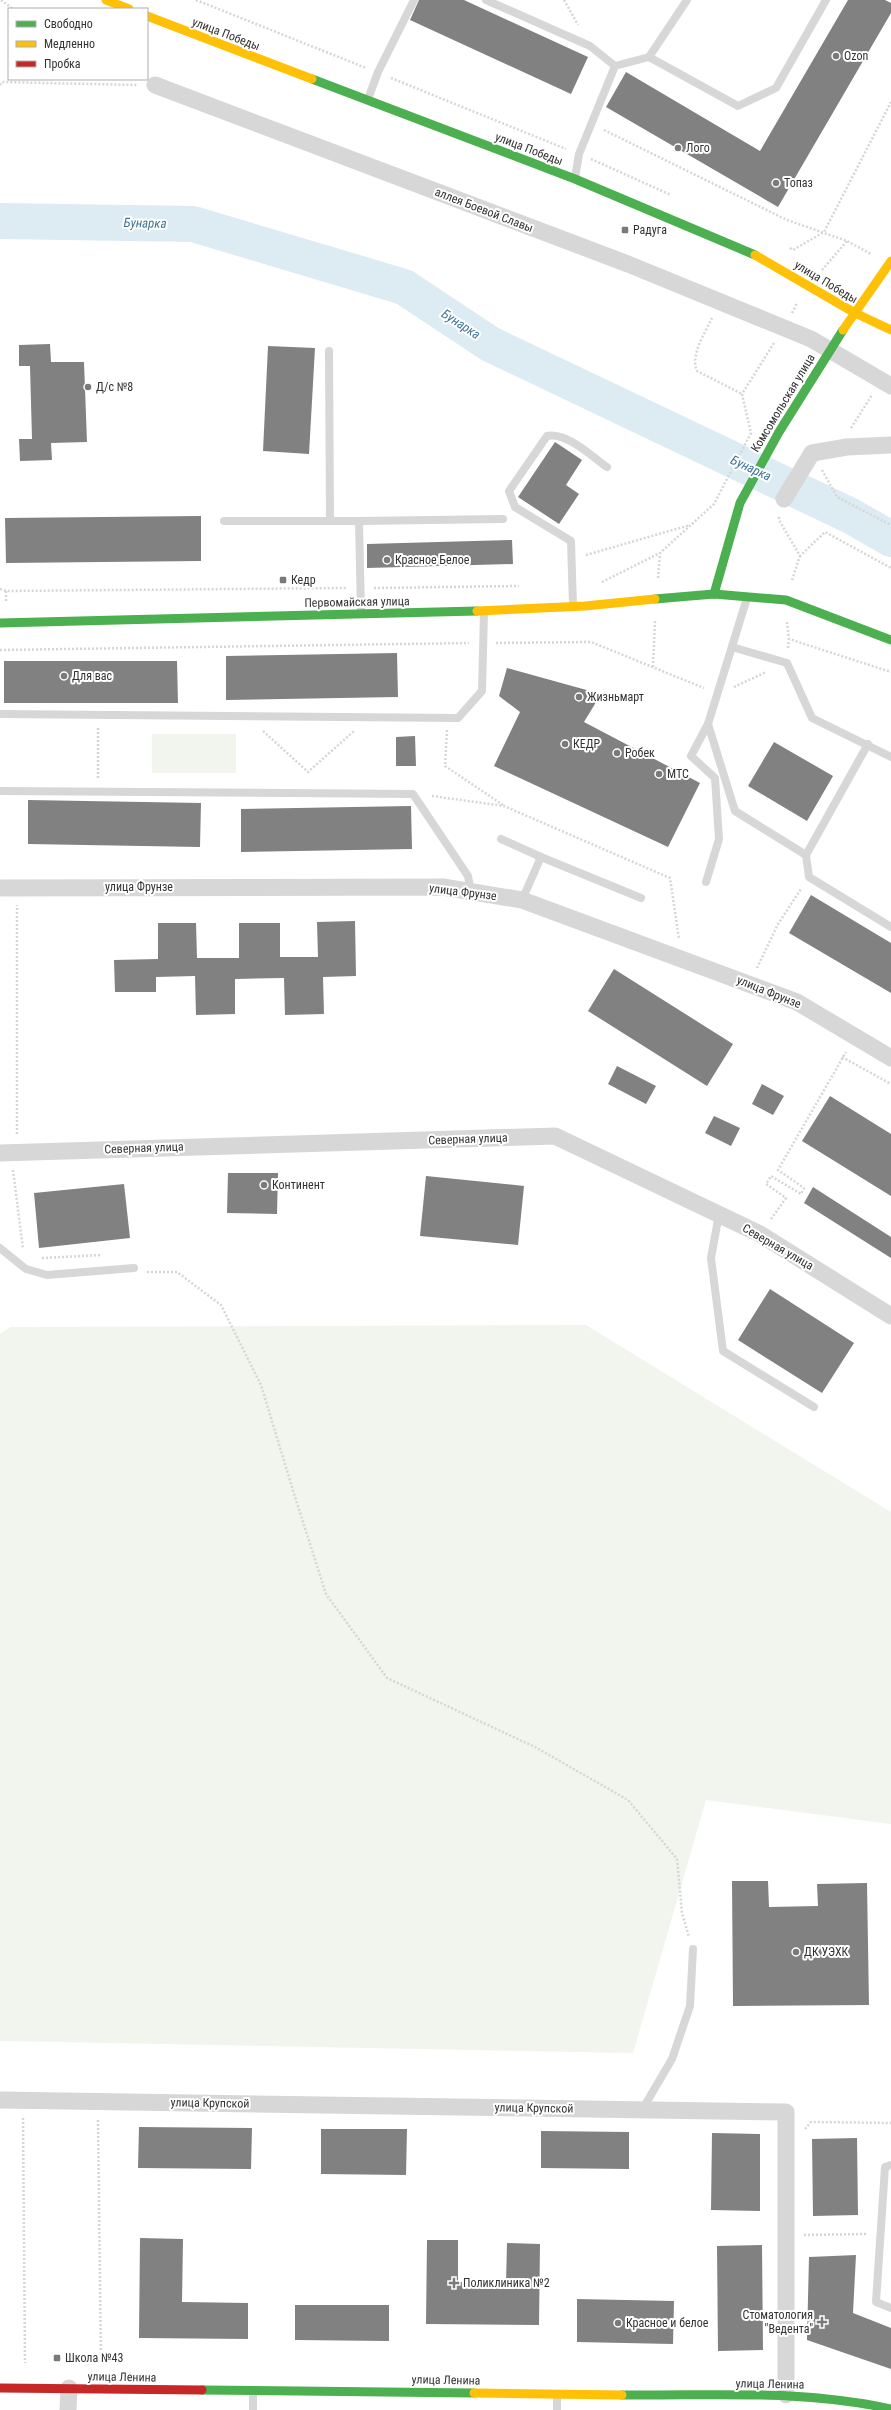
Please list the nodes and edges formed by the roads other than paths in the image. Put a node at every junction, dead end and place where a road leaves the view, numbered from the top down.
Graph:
1 (106, 0) edge
2 (414, 0) edge
3 (486, 0) edge
4 (687, 0) edge
5 (826, 0) edge
6 (126, 8) edge
7 (148, 16) edge
8 (649, 57) junction
9 (615, 66) junction
10 (155, 86) road end
11 (368, 101) junction
12 (575, 179) junction
13 (891, 261) edge
14 (855, 313) junction
15 (891, 330) edge
16 (830, 348) junction
17 (329, 351) dead end
18 (888, 384) edge
19 (891, 445) edge
20 (607, 466) dead end
21 (784, 499) road end
22 (503, 519) dead end
23 (224, 521) dead end
24 (330, 521) junction
25 (359, 521) junction
26 (714, 594) junction
27 (748, 595) junction
28 (573, 607) junction
29 (484, 611) junction
30 (361, 614) junction
31 (0, 622) edge
32 (891, 640) edge
33 (732, 647) junction
34 (0, 714) edge
35 (708, 724) junction
36 (868, 744) junction
37 (891, 757) edge
38 (0, 791) edge
39 (501, 839) dead end
40 (806, 855) junction
41 (541, 857) junction
42 (706, 882) dead end
43 (0, 888) edge
44 (471, 892) junction
45 (641, 898) dead end
46 (522, 900) junction
47 (891, 927) edge
48 (891, 1058) edge
49 (11, 1161) edge
50 (719, 1214) junction
51 (0, 1248) edge
52 (134, 1268) road end
53 (891, 1316) edge
54 (814, 1407) dead end
55 (692, 1949) road end
56 (0, 2100) edge
57 (642, 2110) junction
58 (891, 2165) edge
59 (891, 2308) edge
60 (0, 2388) edge
61 (69, 2388) junction
62 (254, 2390) junction
63 (557, 2393) junction
64 (786, 2395) junction
65 (891, 2409) edge
66 (68, 2410) edge
67 (253, 2410) edge
68 (557, 2410) edge

1 - 6 main road
2 - 11 lane
3 - 9 lane
4 - 8 lane
5 - 8 lane
7 - 11 main road, улица Победы
8 - 9 lane
9 - 12 lane
10 - 16 street, аллея Боевой Славы
11 - 12 main road, улица Победы
12 - 14 main road, улица Победы
13 - 14 main road, Комсомольская улица
14 - 15 main road, улица Победы
14 - 16 main road, Комсомольская улица
16 - 18 street, аллея Боевой Славы
16 - 26 main road, Комсомольская улица
17 - 24 lane
19 - 21 street
20 - 28 lane
22 - 25 lane
23 - 24 lane
24 - 25 lane
25 - 30 lane
26 - 27 main road, Первомайская улица
26 - 28 main road, Первомайская улица
27 - 32 main road, Первомайская улица
27 - 33 lane
28 - 29 main road, Первомайская улица
29 - 30 main road, Первомайская улица
29 - 34 lane
30 - 31 main road, Первомайская улица
33 - 35 lane
33 - 36 lane
35 - 40 lane
35 - 42 lane
36 - 37 lane
36 - 40 lane
38 - 44 lane
39 - 41 lane
40 - 47 lane
41 - 45 lane
41 - 46 lane
43 - 44 street, улица Фрунзе
44 - 46 street, улица Фрунзе
46 - 48 street, улица Фрунзе
49 - 50 street, Северная улица
50 - 53 street, Северная улица
50 - 54 lane
51 - 52 lane
55 - 57 lane
56 - 57 street, улица Крупской
57 - 64 street, улица Крупской
58 - 59 lane
60 - 61 main road, улица Ленина
61 - 62 main road, улица Ленина
61 - 66 street
62 - 63 main road, улица Ленина
62 - 67 lane
63 - 64 main road, улица Ленина
63 - 68 lane
64 - 65 main road, улица Ленина

